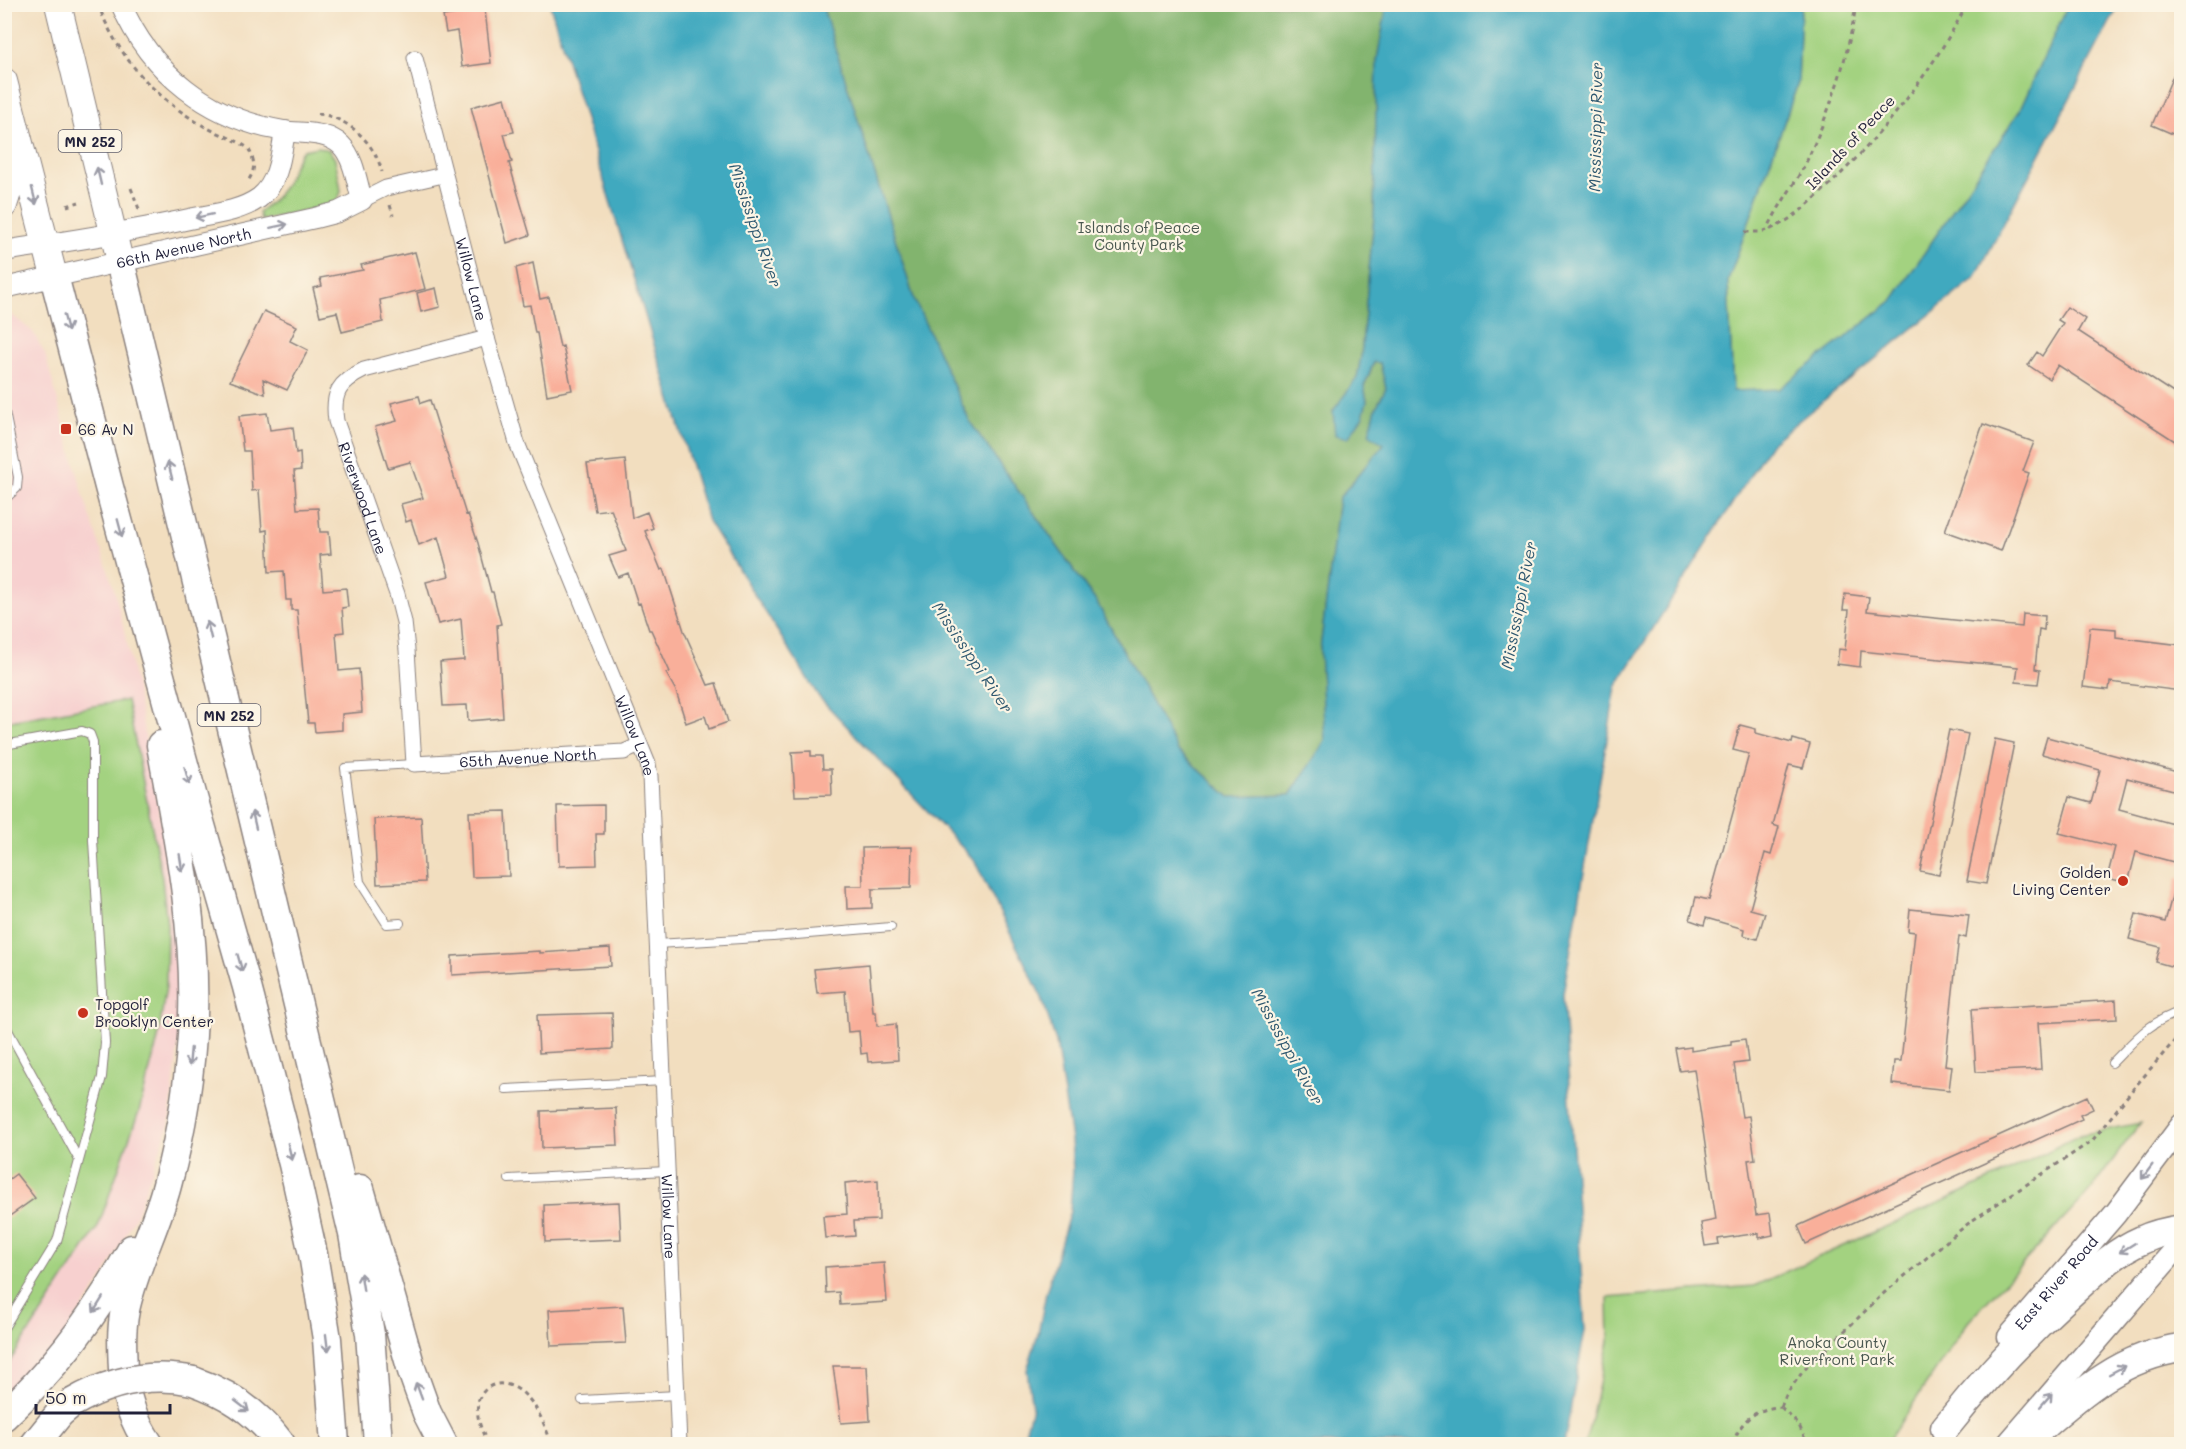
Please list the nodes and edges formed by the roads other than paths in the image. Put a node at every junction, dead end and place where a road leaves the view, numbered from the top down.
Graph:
1 (58, 4) edge
2 (123, 9) edge
3 (415, 58) dead end
4 (4, 81) edge
5 (14, 119) junction
6 (285, 131) junction
7 (443, 175) junction
8 (362, 200) junction
9 (4, 205) edge
10 (113, 233) junction
11 (46, 244) junction
12 (4, 252) edge
13 (120, 261) junction
14 (54, 276) junction
15 (4, 288) edge
16 (487, 338) junction
17 (4, 407) edge
18 (6, 421) edge
19 (4, 500) edge
20 (128, 557) junction
21 (640, 745) junction
22 (4, 746) edge
23 (414, 764) junction
24 (268, 877) junction
25 (400, 923) dead end
26 (891, 927) dead end
27 (657, 944) junction
28 (2181, 1011) edge
29 (4, 1023) edge
30 (2112, 1063) dead end
31 (664, 1081) junction
32 (506, 1089) dead end
33 (181, 1118) junction
34 (2181, 1125) edge
35 (79, 1160) junction
36 (667, 1171) junction
37 (509, 1179) dead end
38 (2181, 1229) edge
39 (2181, 1242) edge
40 (4, 1328) edge
41 (2181, 1348) edge
42 (677, 1395) junction
43 (582, 1400) dead end
44 (4, 1416) edge
45 (1940, 1436) edge
46 (35, 1444) edge
47 (149, 1444) edge
48 (281, 1444) edge
49 (335, 1444) edge
50 (378, 1444) edge
51 (443, 1444) edge
52 (679, 1444) edge
53 (2008, 1444) edge
54 (2022, 1444) edge

10 -> 1 highway, MN 252
2 - 6 street
3 - 7 street, Willow Lane
4 - 5 highway
5 - 9 highway
5 -> 11 highway
6 - 8 street
6 -> 10 street, 66th Avenue North
7 - 8 street, 66th Avenue North
7 - 16 street, Willow Lane
13 -> 8 street, 66th Avenue North
10 - 11 street, 66th Avenue North
10 - 13 highway, MN 252
11 - 12 street, 66th Avenue North
11 - 14 highway
13 - 14 street, 66th Avenue North
24 -> 13 highway, MN 252
14 - 15 street, 66th Avenue North
14 -> 20 highway
16 - 21 street, Willow Lane
16 - 23 street, Riverwood Lane
17 - 18 lane
18 - 19 lane
20 -> 33 highway
20 -> 49 highway
21 - 23 street, 65th Avenue North
21 - 27 street, Willow Lane
22 - 35 lane
23 - 25 lane
50 -> 24 highway
51 -> 24 highway
26 - 27 lane
27 - 31 street, Willow Lane
28 - 30 lane
29 - 35 lane
31 - 32 lane
31 - 36 street, Willow Lane
33 -> 44 highway
33 - 47 highway
34 -> 45 main road, East River Road
35 - 40 lane
36 - 37 lane
36 - 42 street, Willow Lane
38 -> 45 highway
53 -> 39 main road
54 -> 41 highway
42 - 43 lane
42 - 52 street, Willow Lane
46 -> 48 highway, bridge

